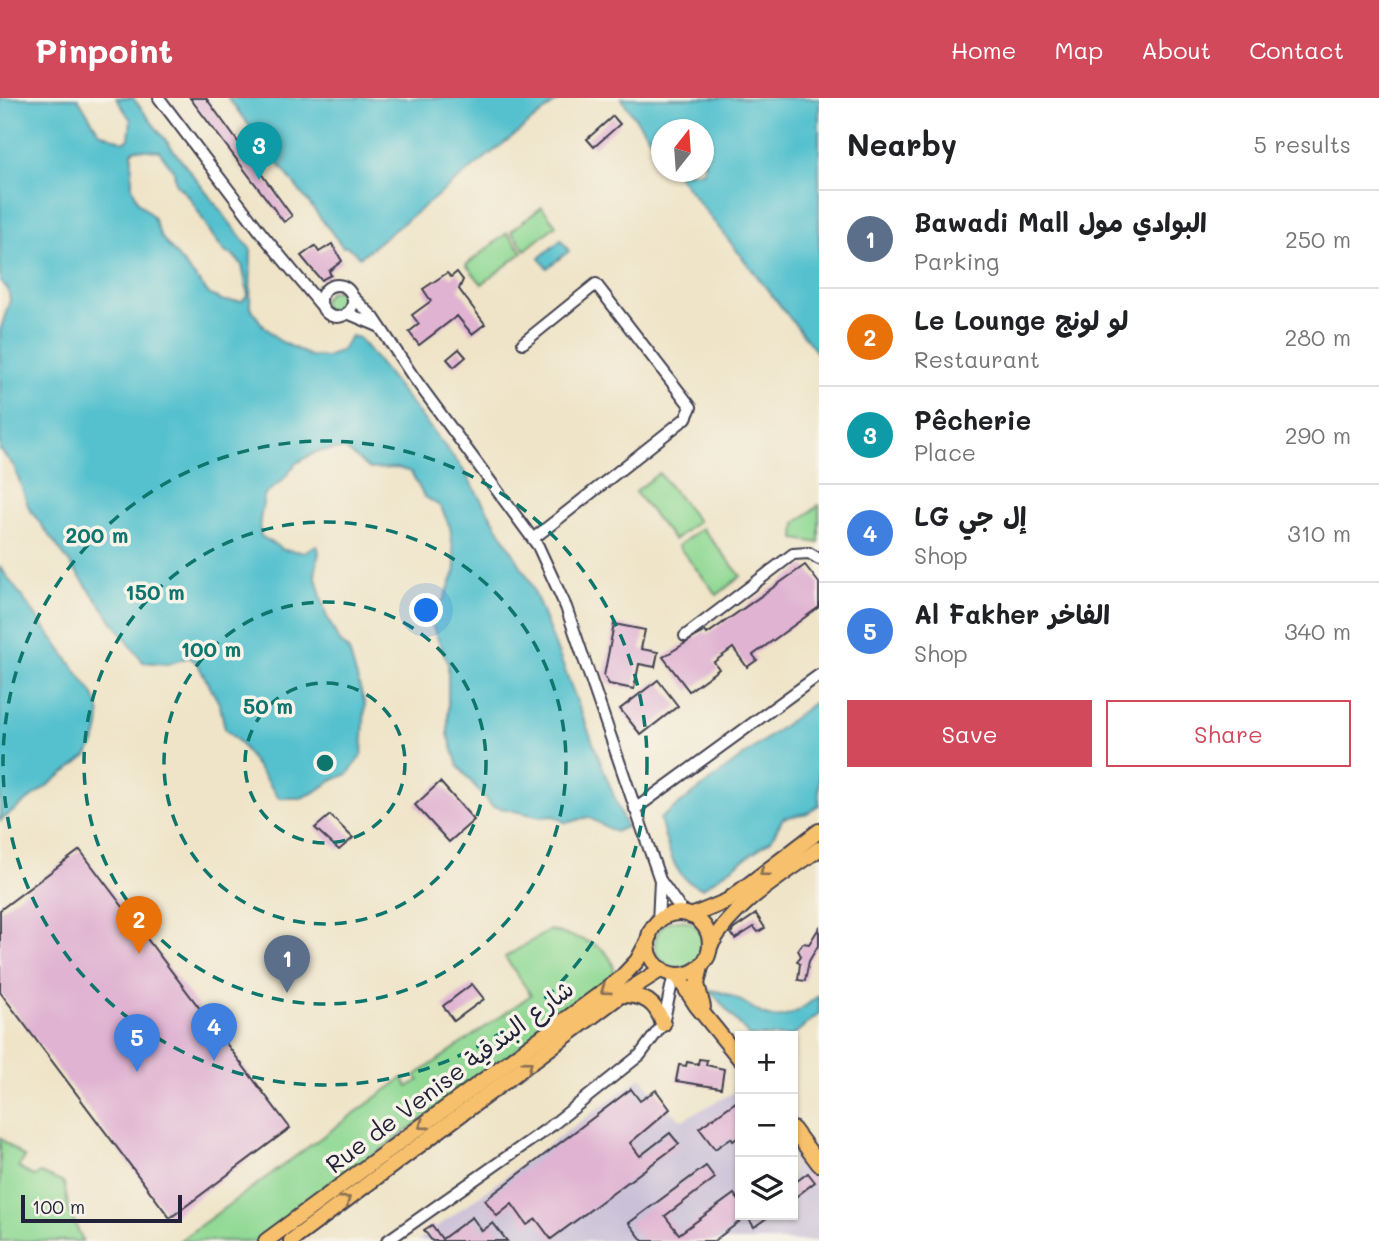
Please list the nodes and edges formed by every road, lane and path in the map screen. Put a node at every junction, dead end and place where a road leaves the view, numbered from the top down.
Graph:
1 (159, 98) edge
2 (299, 279) junction
3 (330, 285) junction
4 (352, 296) junction
5 (320, 304) junction
6 (347, 313) junction
7 (380, 327) junction
8 (523, 343) dead end
9 (534, 538) junction
10 (819, 559) edge
11 (685, 636) dead end
12 (819, 676) edge
13 (635, 809) junction
14 (819, 831) edge
15 (819, 849) edge
16 (660, 880) junction
17 (687, 915) junction
18 (657, 923) junction
19 (649, 939) junction
20 (710, 946) junction
21 (701, 967) junction
22 (669, 973) junction
23 (621, 995) junction
24 (707, 1018) junction
25 (663, 1024) junction
26 (735, 1053) edge
27 (798, 1136) edge
28 (819, 1164) edge
29 (266, 1241) edge
30 (291, 1241) edge
31 (387, 1241) edge

1 - 2 street
2 - 3 street
2 - 5 street
3 - 4 street
3 - 5 street
4 - 6 street
4 - 7 street
5 - 6 street
6 - 7 street
7 - 9 street
8 - 9 street
9 - 13 street
10 - 11 street
12 - 13 street
13 - 16 street
14 -> 17 main road
15 - 20 main road
16 - 17 street
16 - 18 street
17 - 18 main road
17 - 20 main road
18 - 19 main road
19 - 22 main road
19 -> 29 main road, Rue de Venise شارع البندقية
20 - 21 main road
21 - 22 main road
21 - 24 main road
22 - 23 main road, Rue de Venise شارع البندقية
22 - 24 main road
22 - 25 street
23 - 25 main road
30 -> 23 main road, Rue de Venise شارع البندقية
24 - 26 main road
25 - 31 street
27 - 28 main road

